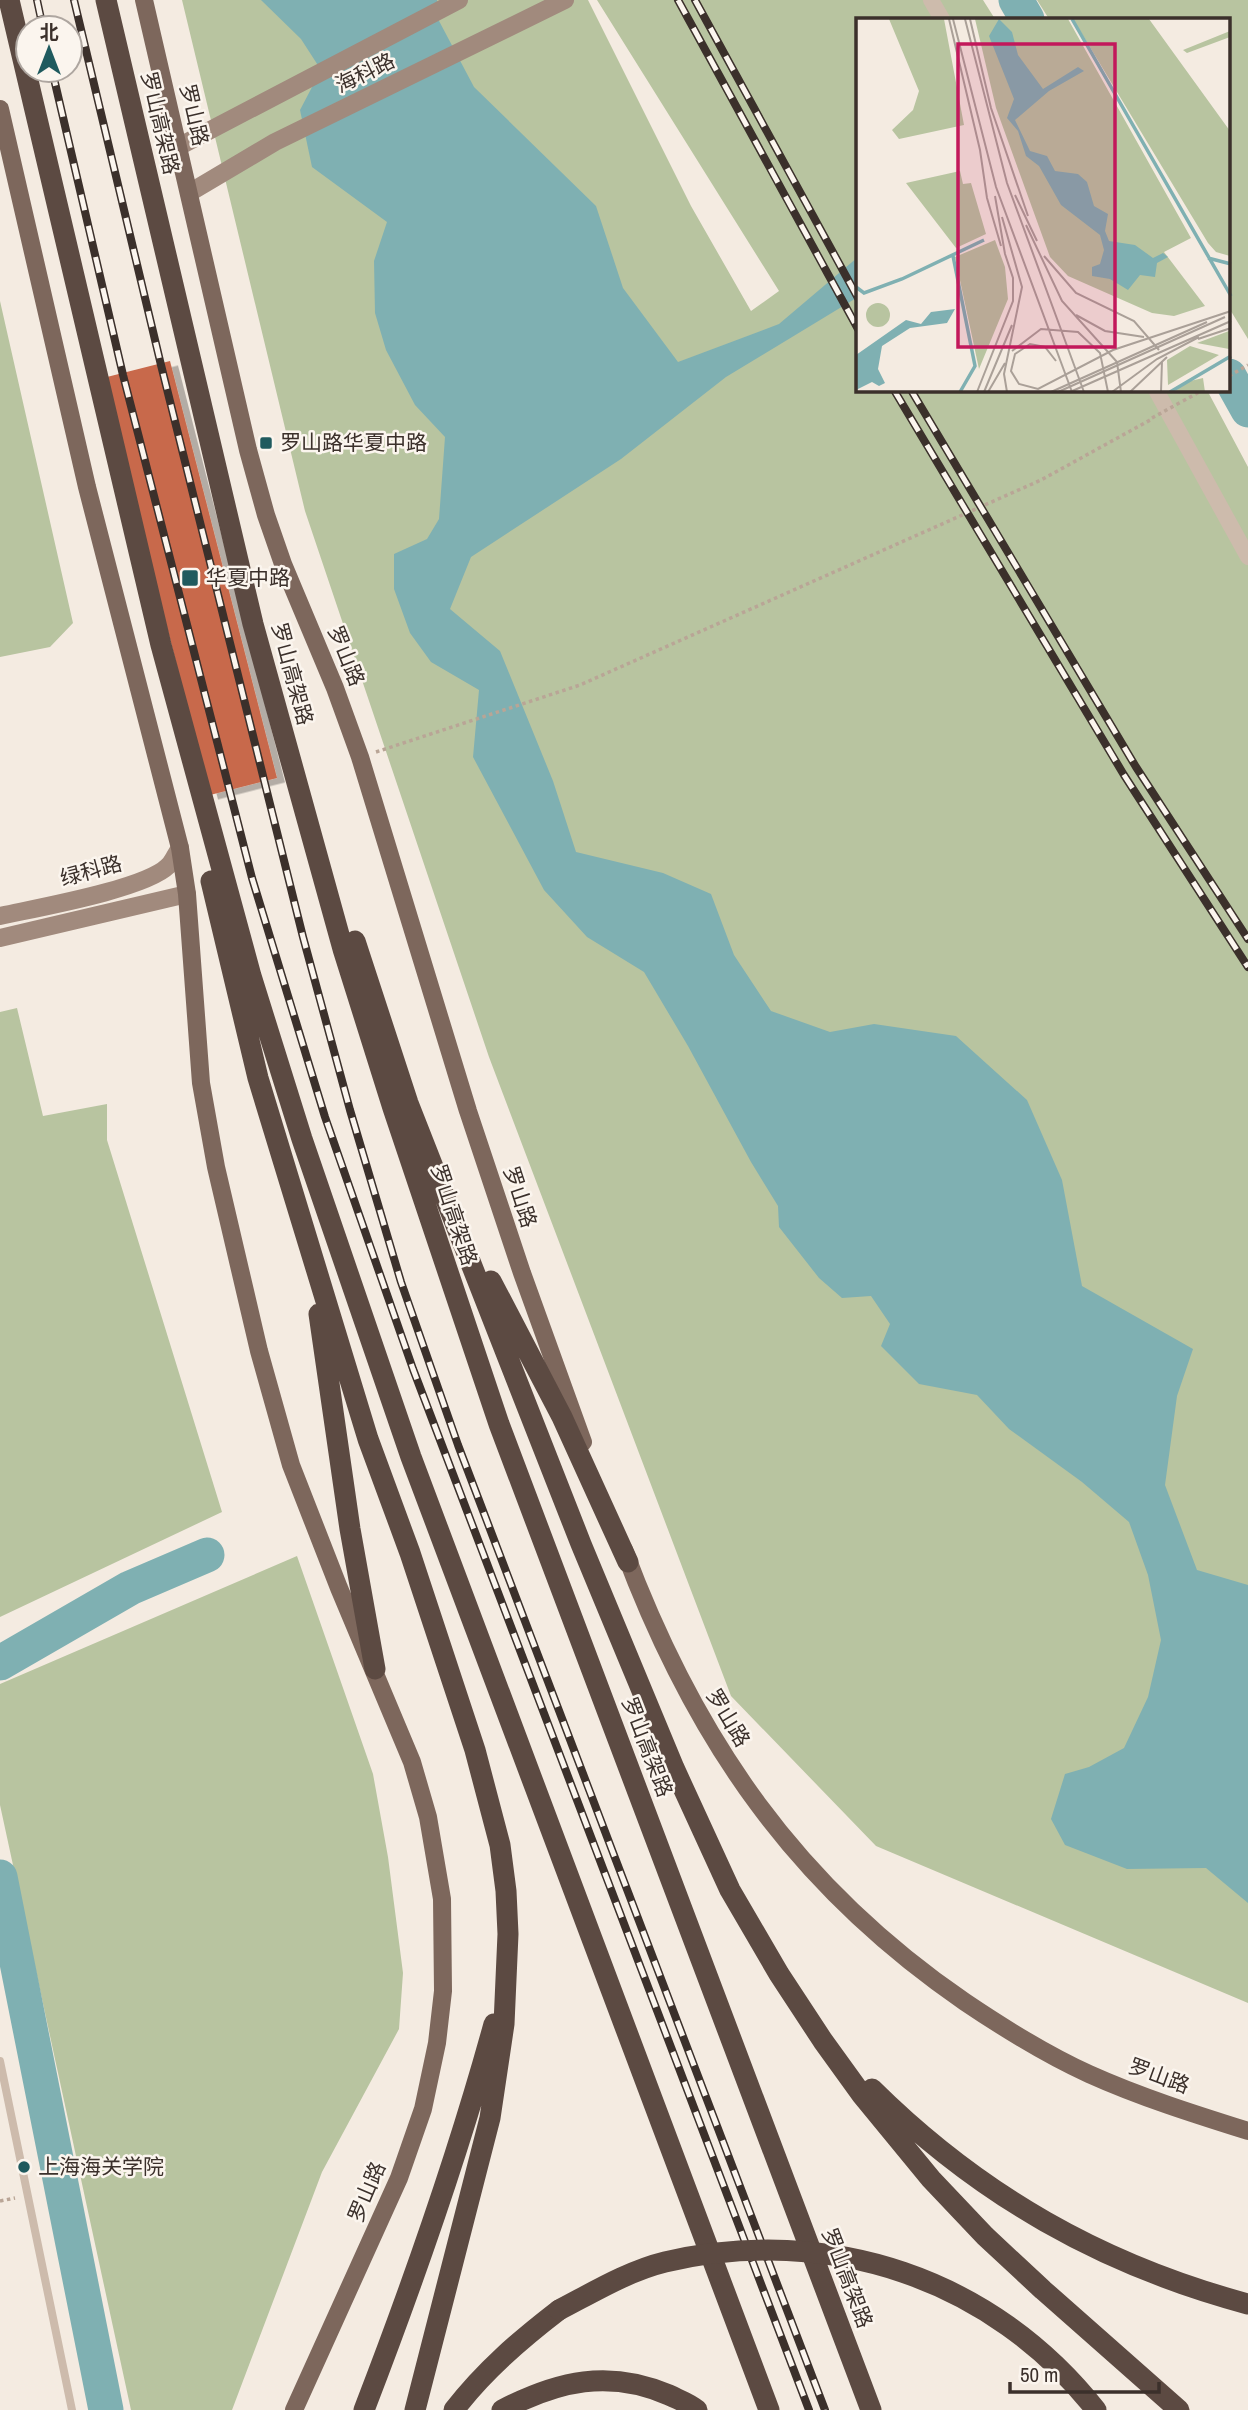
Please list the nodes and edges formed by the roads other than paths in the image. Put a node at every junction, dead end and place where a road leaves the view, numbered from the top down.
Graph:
1 (9, 0) edge
2 (106, 0) edge
3 (144, 0) edge
4 (459, 0) edge
5 (565, 0) edge
6 (931, 0) edge
7 (941, 18) edge
8 (0, 109) edge
9 (178, 147) junction
10 (188, 193) junction
11 (1157, 392) edge
12 (1248, 557) edge
13 (253, 624) junction
14 (161, 645) junction
15 (180, 848) junction
16 (187, 894) junction
17 (0, 916) edge
18 (0, 937) edge
19 (408, 1103) junction
20 (293, 1193) junction
21 (628, 1562) junction
22 (374, 1669) junction
23 (779, 1974) junction
24 (0, 2061) edge
25 (480, 2114) junction
26 (1248, 2131) edge
27 (1248, 2304) edge
28 (72, 2410) edge
29 (294, 2410) edge
30 (364, 2410) edge
31 (415, 2410) edge
32 (454, 2410) edge
33 (502, 2410) edge
34 (697, 2410) edge
35 (769, 2410) edge
36 (871, 2410) edge
37 (1097, 2410) edge
38 (1179, 2410) edge

1 - 14 highway
2 - 13 highway, 罗山高架路
3 - 9 main road, 罗山路
4 - 9 street, 海科路
5 - 10 street, 海科路
6 - 7 street
8 - 15 main road, 罗山路
9 - 10 main road, 罗山路
10 - 21 main road, 罗山路
11 - 12 street
13 - 19 highway
13 - 36 highway, 罗山高架路
14 - 20 highway
14 - 35 highway
15 - 16 main road, 罗山路
15 - 17 street, 绿科路
16 - 18 street, 绿科路
16 - 22 main road, 罗山路
19 - 21 highway
19 - 23 highway
20 - 22 highway
20 - 25 highway
21 - 26 main road, 罗山路
22 - 29 main road, 罗山路
23 - 27 highway
23 - 38 highway
24 - 28 lane
25 - 30 highway
25 - 31 highway
32 - 37 highway, bridge
33 - 34 highway

